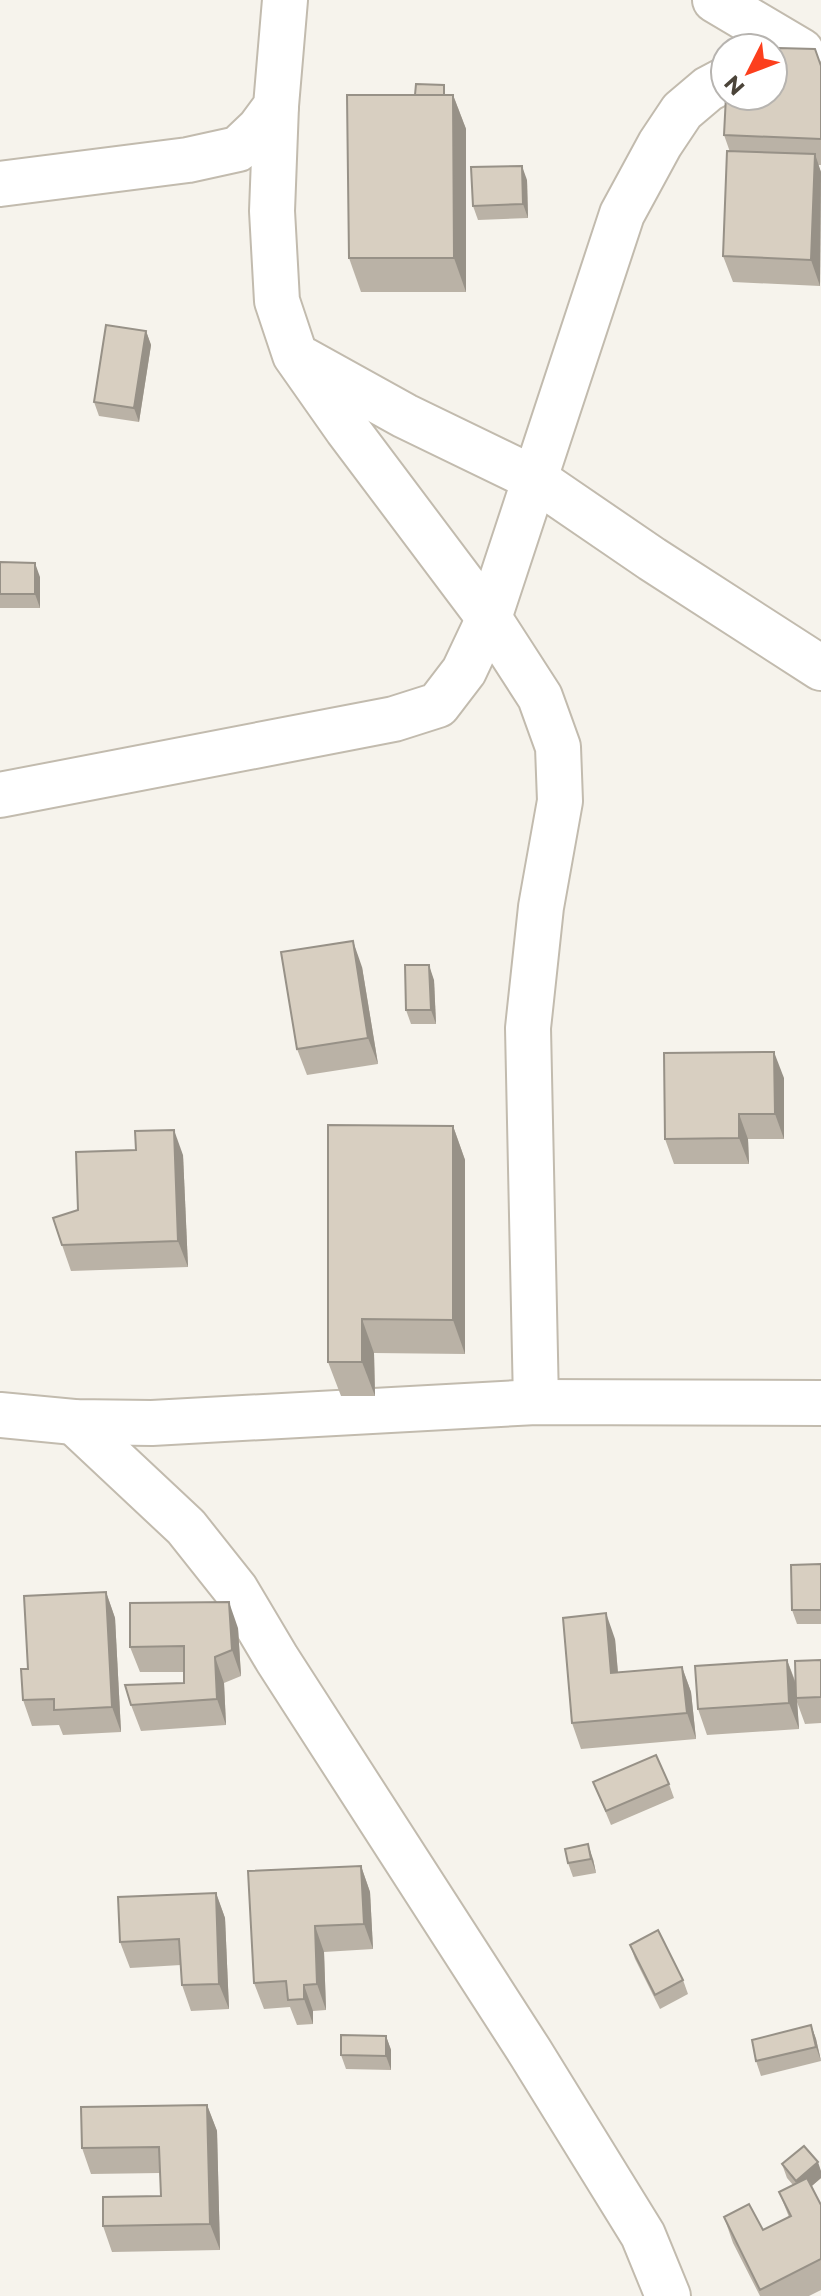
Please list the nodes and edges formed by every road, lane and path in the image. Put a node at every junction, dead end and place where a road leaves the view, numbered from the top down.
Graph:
1 (715, 0) edge
2 (279, 6) edge
3 (798, 53) edge
4 (709, 88) edge
5 (276, 106) junction
6 (0, 184) edge
7 (295, 355) junction
8 (535, 479) junction
9 (489, 618) junction
10 (821, 668) edge
11 (0, 795) edge
12 (536, 1402) junction
13 (821, 1403) edge
14 (0, 1415) edge
15 (74, 1422) junction
16 (668, 2296) edge

1 - 3 street
2 - 5 street
4 - 8 street
5 - 6 street
5 - 7 street
7 - 8 street
7 - 9 street
8 - 9 street
8 - 10 street
9 - 11 street
9 - 12 street
12 - 13 street
12 - 15 street
14 - 15 street
15 - 16 street

